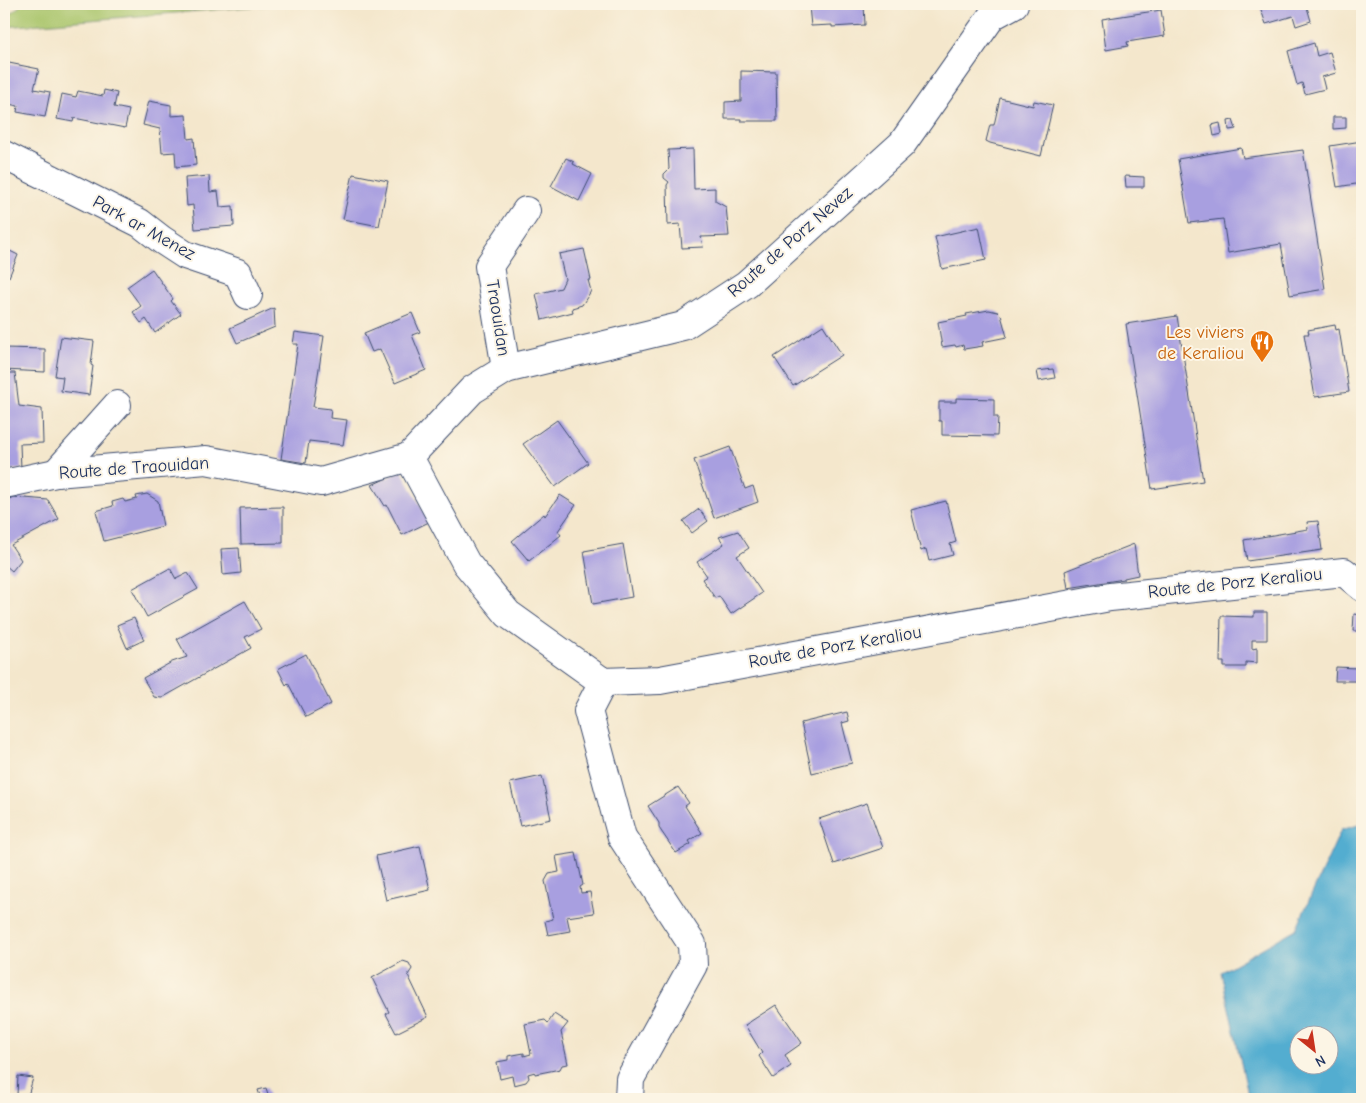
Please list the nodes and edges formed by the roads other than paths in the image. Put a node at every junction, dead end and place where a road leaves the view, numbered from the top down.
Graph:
1 (1014, 4) edge
2 (4, 155) edge
3 (526, 210) dead end
4 (248, 295) dead end
5 (506, 369) junction
6 (117, 405) dead end
7 (409, 457) junction
8 (56, 472) junction
9 (4, 482) edge
10 (1362, 586) edge
11 (603, 682) junction
12 (630, 1099) edge

1 - 5 street, Route de Porz Nevez
2 - 4 street, Park ar Menez
3 - 5 street, Traouidan
5 - 7 street, Route de Porz Nevez
6 - 8 street
7 - 8 street, Route de Traouidan
7 - 11 street
8 - 9 street, Route de Traouidan
10 - 11 street, Route de Porz Keraliou
11 - 12 street

